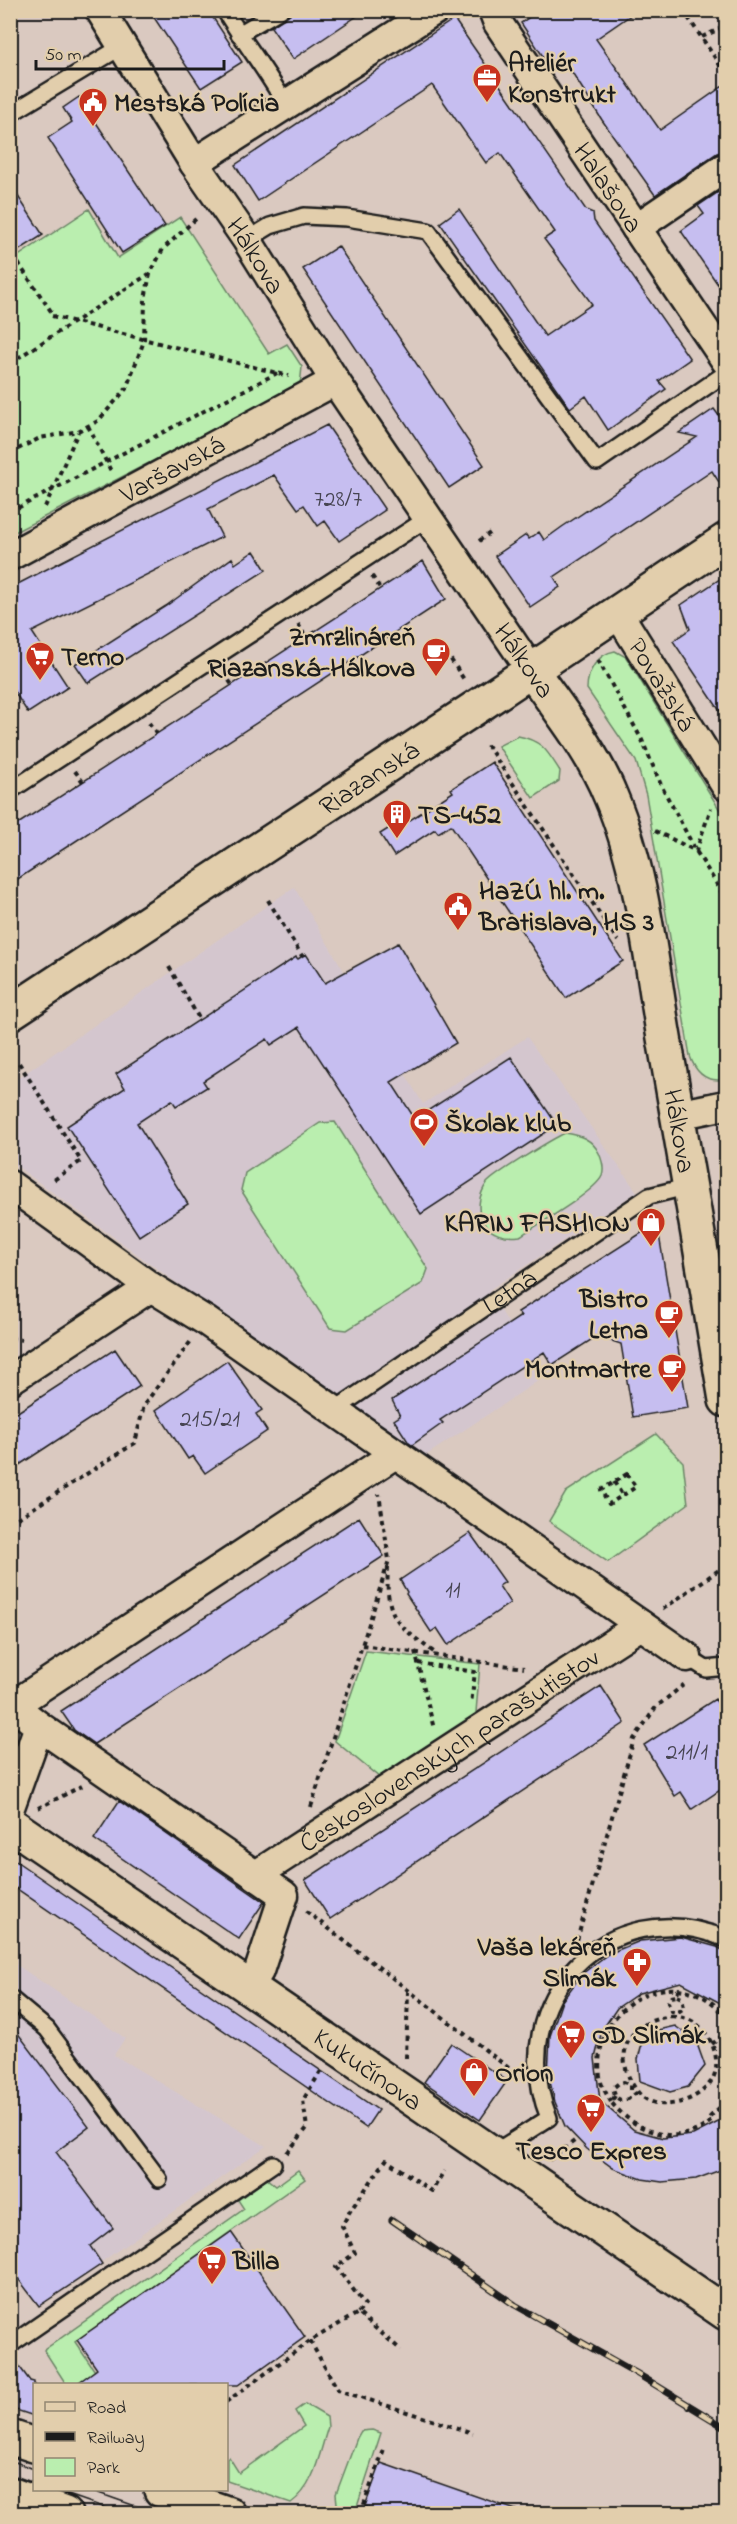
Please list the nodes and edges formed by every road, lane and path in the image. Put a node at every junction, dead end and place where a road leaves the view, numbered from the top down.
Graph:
1 (100, 10) edge
2 (280, 10) edge
3 (435, 10) edge
4 (683, 10) edge
5 (227, 14) dead end
6 (503, 15) edge
7 (726, 26) edge
8 (239, 34) junction
9 (702, 37) junction
10 (121, 47) junction
11 (726, 74) edge
12 (286, 105) junction
13 (10, 114) edge
14 (194, 163) junction
15 (726, 166) edge
16 (204, 212) dead end
17 (636, 228) junction
18 (248, 240) junction
19 (18, 263) dead end
20 (150, 274) junction
21 (74, 323) junction
22 (144, 341) junction
23 (726, 361) edge
24 (10, 363) edge
25 (277, 373) junction
26 (726, 373) edge
27 (298, 378) dead end
28 (335, 381) junction
29 (88, 426) junction
30 (78, 431) junction
31 (10, 453) edge
32 (106, 462) junction
33 (52, 490) junction
34 (125, 495) junction
35 (10, 512) edge
36 (428, 518) junction
37 (490, 533) dead end
38 (49, 535) junction
39 (726, 540) edge
40 (479, 541) dead end
41 (10, 556) edge
42 (618, 613) junction
43 (446, 652) dead end
44 (595, 657) dead end
45 (531, 670) junction
46 (465, 681) dead end
47 (487, 745) dead end
48 (10, 791) edge
49 (720, 794) edge
50 (646, 827) dead end
51 (696, 851) junction
52 (726, 899) edge
53 (268, 900) dead end
54 (620, 944) dead end
55 (302, 956) dead end
56 (169, 967) dead end
57 (10, 1012) edge
58 (200, 1020) dead end
59 (726, 1054) edge
60 (19, 1064) dead end
61 (725, 1095) edge
62 (677, 1115) junction
63 (690, 1186) junction
64 (19, 1191) edge
65 (151, 1287) junction
66 (206, 1321) junction
67 (10, 1380) edge
68 (726, 1400) edge
69 (333, 1411) junction
70 (385, 1461) junction
71 (614, 1482) junction
72 (622, 1496) junction
73 (10, 1523) edge
74 (389, 1560) junction
75 (726, 1565) edge
76 (646, 1628) junction
77 (362, 1645) junction
78 (415, 1651) junction
79 (436, 1654) junction
80 (418, 1663) junction
81 (697, 1663) junction
82 (726, 1667) edge
83 (565, 1674) junction
84 (21, 1712) edge
85 (470, 1713) dead end
86 (435, 1733) dead end
87 (109, 1774) junction
88 (17, 1815) edge
89 (298, 1848) junction
90 (258, 1876) junction
91 (284, 1896) junction
92 (726, 1939) edge
93 (575, 1944) dead end
94 (249, 1988) junction
95 (678, 1989) junction
96 (408, 1992) junction
97 (677, 1996) junction
98 (10, 1998) edge
99 (674, 2013) junction
100 (726, 2017) edge
101 (726, 2033) edge
102 (712, 2044) junction
103 (406, 2066) dead end
104 (521, 2067) dead end
105 (321, 2070) dead end
106 (630, 2090) dead end
107 (638, 2092) junction
108 (615, 2096) junction
109 (726, 2101) edge
110 (611, 2102) junction
111 (577, 2139) dead end
112 (492, 2154) junction
113 (273, 2164) joint
114 (542, 2166) dead end
115 (444, 2171) dead end
116 (159, 2179) dead end
117 (358, 2313) junction
118 (726, 2313) edge
119 (310, 2341) junction
120 (10, 2344) edge
121 (401, 2349) dead end
122 (228, 2401) edge
123 (473, 2433) dead end
124 (10, 2437) edge
125 (33, 2445) edge
126 (384, 2449) dead end
127 (164, 2491) edge
128 (10, 2494) edge
129 (65, 2514) edge
130 (229, 2514) edge
131 (374, 2514) edge

1 - 10 street, Hálkova
2 - 8 lane
3 - 12 street
4 - 9 path
5 - 8 lane
6 - 17 street, Halašova
7 - 9 path
8 - 12 lane
9 - 11 path
10 - 13 lane
10 - 14 street, Hálkova
12 - 14 street
14 - 18 street, Hálkova
15 - 17 street
16 - 20 path
17 - 23 street, Halašova
18 - 26 lane
18 - 28 street, Hálkova
19 - 21 path
20 - 21 path
20 - 22 path
21 - 22 path
21 - 24 path
22 - 25 path
22 - 29 path
25 - 27 path
25 - 32 path
28 - 34 street, Varšavská
28 - 36 street, Hálkova
29 - 30 path
29 - 32 path
30 - 31 path
30 - 33 path
32 - 33 path
32 - 34 path
33 - 35 path
33 - 38 path
34 - 38 street, Varšavská
36 - 45 street, Hálkova
36 - 48 lane
37 - 40 path
38 - 41 street, Varšavská
39 - 42 street, Riazanská
42 - 45 street, Riazanská
42 - 49 street, Považská
43 - 46 path
44 - 51 path
45 - 57 street, Riazanská
45 - 62 street, Hálkova
47 - 54 path
49 - 51 path
50 - 51 path
51 - 52 path
53 - 55 path
56 - 58 path
59 - 61 path
60 - 64 path
61 - 62 street
62 - 63 street, Hálkova
63 - 68 street, Hálkova
63 - 69 lane, Letná
64 - 65 street
65 - 66 street
65 - 67 street
66 - 69 street
66 - 73 path
69 - 70 street
70 - 74 path
70 - 76 street
70 - 84 street
71 - 72 path
71 - 72 path
71 - 72 path
74 - 77 path
74 - 79 path
75 - 76 path
76 - 81 street
76 - 83 street, Československých parašutistov
77 - 78 path
77 - 89 path
78 - 79 path
78 - 80 path
79 - 83 path
80 - 85 path
80 - 86 path
81 - 82 lane
81 - 93 path
83 - 89 street, Československých parašutistov
84 - 87 street
84 - 88 street
87 - 88 path
87 - 90 street
88 - 94 street, Kukučínova
89 - 90 street, Československých parašutistov
90 - 91 street
91 - 94 street
91 - 96 path
92 - 112 lane
94 - 112 street, Kukučínova
95 - 97 path
95 - 100 path
95 - 110 path
96 - 103 path
96 - 104 path
97 - 99 path
97 - 99 path
98 - 116 lane
99 - 102 path
99 - 107 path
101 - 102 path
102 - 107 path
105 - 113 path
106 - 108 path
107 - 108 path
108 - 110 path
109 - 110 path
111 - 114 path
112 - 118 street, Kukučínova
113 - 120 lane
115 - 117 path
117 - 119 path
117 - 121 path
119 - 122 path
119 - 123 path
124 - 125 street
126 - 131 path
127 - 130 street
128 - 129 street

